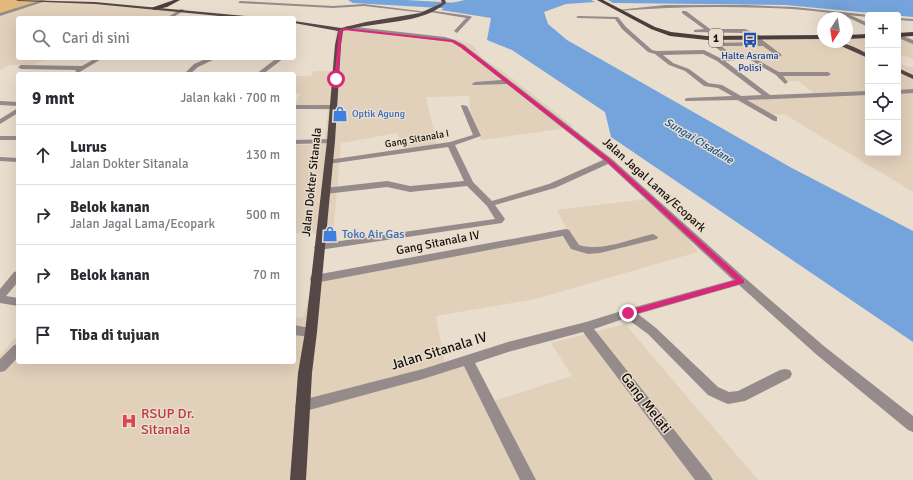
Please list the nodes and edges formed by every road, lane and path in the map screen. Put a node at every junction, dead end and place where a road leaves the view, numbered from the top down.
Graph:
1 (18, 0) edge
2 (178, 0) edge
3 (600, 0) edge
4 (44, 1) edge
5 (444, 1) edge
6 (240, 2) dead end
7 (152, 7) junction
8 (182, 10) junction
9 (619, 10) junction
10 (429, 11) junction
11 (684, 12) dead end
12 (834, 12) edge
13 (853, 14) edge
14 (0, 16) edge
15 (172, 16) edge
16 (238, 16) edge
17 (865, 16) edge
18 (578, 17) dead end
19 (853, 18) edge
20 (901, 19) edge
21 (913, 20) edge
22 (296, 22) edge
23 (865, 24) edge
24 (344, 29) junction
25 (457, 31) dead end
26 (696, 31) dead end
27 (709, 31) junction
28 (913, 34) edge
29 (901, 35) edge
30 (865, 36) edge
31 (901, 36) edge
32 (853, 37) edge
33 (817, 38) edge
34 (761, 40) junction
35 (913, 42) edge
36 (852, 48) edge
37 (657, 53) junction
38 (865, 54) edge
39 (751, 58) junction
40 (734, 59) junction
41 (96, 60) edge
42 (208, 60) edge
43 (279, 60) edge
44 (719, 60) junction
45 (21, 67) dead end
46 (82, 68) junction
47 (901, 71) edge
48 (76, 72) edge
49 (189, 72) edge
50 (262, 72) edge
51 (778, 74) junction
52 (828, 74) dead end
53 (913, 77) edge
54 (508, 82) junction
55 (785, 82) dead end
56 (475, 84) dead end
57 (913, 91) edge
58 (901, 92) edge
59 (865, 93) edge
60 (768, 96) junction
61 (737, 97) junction
62 (687, 100) dead end
63 (0, 103) edge
64 (16, 104) edge
65 (464, 106) dead end
66 (296, 107) edge
67 (333, 107) junction
68 (16, 111) edge
69 (774, 119) dead end
70 (0, 122) edge
71 (0, 138) edge
72 (16, 138) edge
73 (331, 141) junction
74 (296, 142) edge
75 (451, 144) junction
76 (0, 159) edge
77 (16, 160) edge
78 (609, 161) junction
79 (328, 162) junction
80 (469, 183) junction
81 (325, 191) junction
82 (490, 204) junction
83 (653, 237) dead end
84 (319, 247) junction
85 (16, 277) edge
86 (315, 279) junction
87 (742, 281) junction
88 (0, 296) edge
89 (0, 299) edge
90 (16, 302) edge
91 (628, 313) junction
92 (586, 327) junction
93 (296, 330) edge
94 (311, 332) junction
95 (16, 351) edge
96 (467, 360) junction
97 (0, 367) edge
98 (785, 374) dead end
99 (302, 406) junction
100 (913, 425) edge
101 (298, 480) edge
102 (528, 480) edge
103 (705, 480) edge

1 - 4 main road
2 - 7 highway
3 - 9 highway, 1
4 - 7 main road
4 - 14 street
5 - 10 main road
6 - 10 street
7 - 8 main road
8 - 15 street
8 - 16 main road
9 - 12 street
9 - 34 highway, 1
10 - 24 main road
10 - 25 street
11 - 27 street
13 - 17 street
18 - 37 street
19 - 23 street
20 - 21 street
22 - 24 main road
24 - 54 street, Jalan Jagal Lama/Ecopark
24 - 67 main road, Jalan Dokter Sitanala
26 - 27 street
27 - 34 street
28 - 29 highway
30 - 32 highway
31 - 35 street
33 - 34 highway, 1
34 - 39 street
34 - 40 street
36 - 38 main road
37 - 44 street
37 - 61 street
39 - 40 street
39 - 51 street
40 - 44 street
41 - 46 street
42 - 49 street
43 - 50 street
44 - 60 street
45 - 46 street
46 - 48 street
47 - 53 main road
51 - 52 street
51 - 55 street
54 - 56 street
54 - 78 street, Jalan Jagal Lama/Ecopark
57 - 58 street
59 - 60 street
60 - 61 street
61 - 62 street
61 - 69 street
63 - 64 street
65 - 75 street, Gang Sitanala I
66 - 67 street
67 - 73 main road, Jalan Dokter Sitanala
68 - 70 street
71 - 72 street
73 - 74 street
73 - 79 main road, Jalan Dokter Sitanala
75 - 79 street, Gang Sitanala I
75 - 80 street
76 - 77 street
78 - 82 street
78 - 87 street, Jalan Jagal Lama/Ecopark
79 - 81 main road, Jalan Dokter Sitanala
80 - 81 street
80 - 82 street
81 - 84 main road, Jalan Dokter Sitanala
82 - 84 street
83 - 86 street, Gang Sitanala IV
84 - 86 main road, Jalan Dokter Sitanala
85 - 88 street
86 - 94 main road, Jalan Dokter Sitanala
87 - 91 street, Jalan Sitanala IV
87 - 100 street, Jalan Jagal Lama/Ecopark
89 - 90 street
91 - 92 street, Jalan Sitanala IV
91 - 98 street
92 - 96 street, Jalan Sitanala IV
92 - 103 street, Gang Melati
93 - 94 street
94 - 99 main road, Jalan Dokter Sitanala
95 - 97 street
96 - 99 street, Jalan Sitanala IV
96 - 102 street
99 - 101 main road, Jalan Dokter Sitanala

